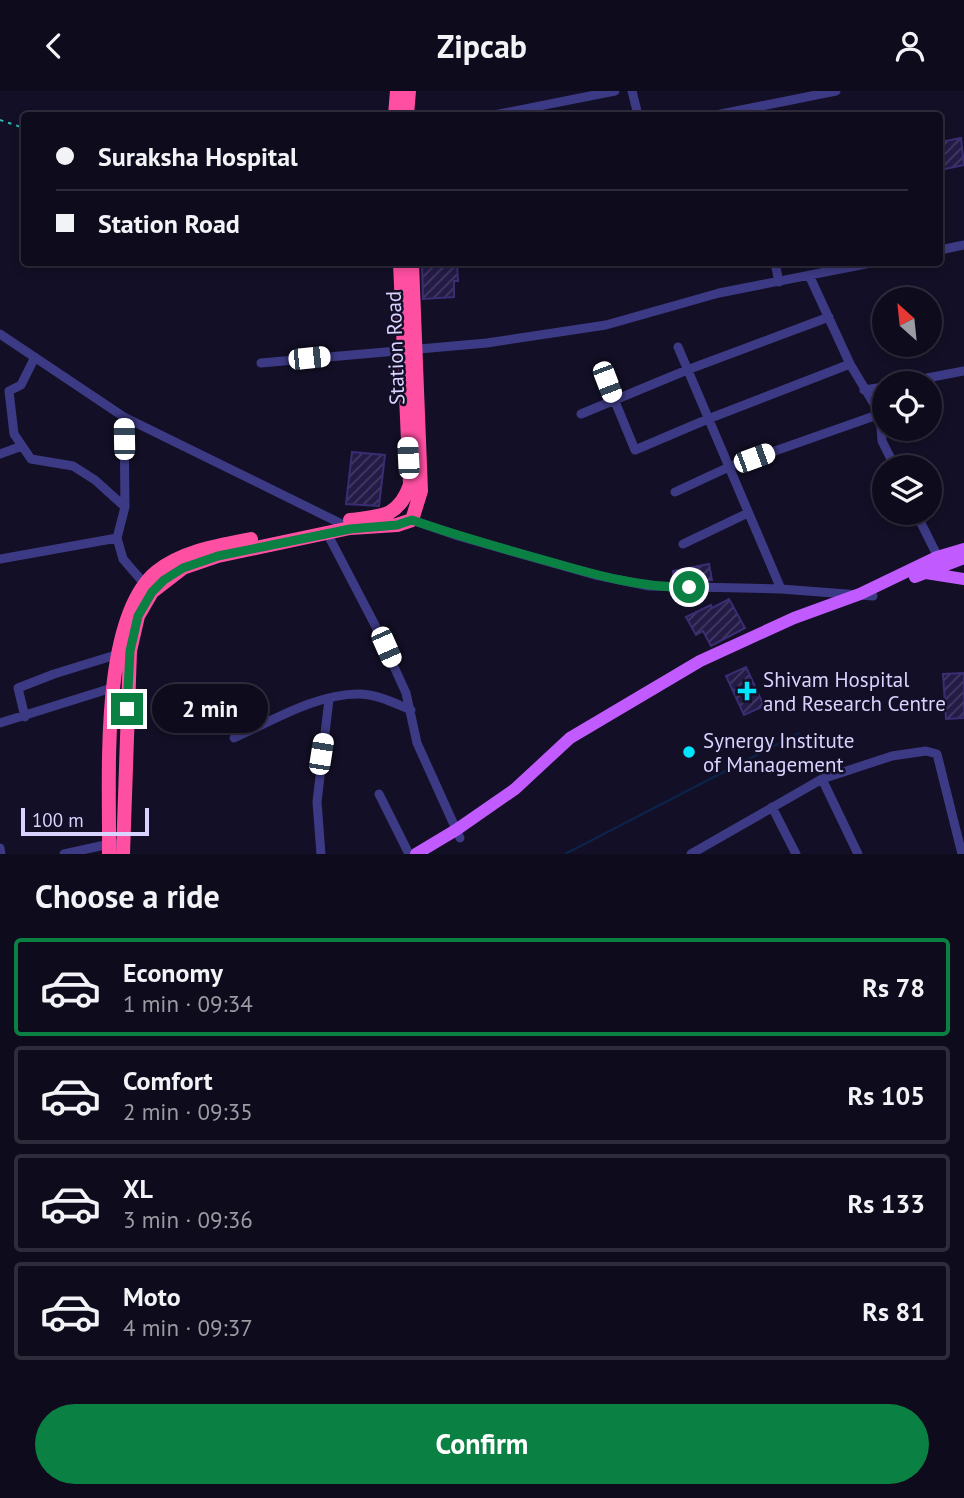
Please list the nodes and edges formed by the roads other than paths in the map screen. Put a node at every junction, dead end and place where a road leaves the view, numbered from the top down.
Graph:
1 (615, 91) edge
2 (632, 91) edge
3 (836, 91) edge
4 (406, 92) edge
5 (804, 94) edge
6 (396, 112) edge
7 (407, 112) edge
8 (509, 112) edge
9 (637, 112) edge
10 (747, 112) edge
11 (964, 245) edge
12 (943, 249) edge
13 (400, 266) edge
14 (412, 266) edge
15 (776, 266) edge
16 (856, 266) edge
17 (809, 275) junction
18 (779, 282) junction
19 (828, 317) junction
20 (0, 334) edge
21 (678, 347) dead end
22 (410, 349) junction
23 (35, 357) junction
24 (261, 363) dead end
25 (850, 364) junction
26 (687, 370) junction
27 (964, 371) edge
28 (942, 375) edge
29 (607, 382) dead end
30 (872, 389) edge
31 (864, 390) junction
32 (614, 400) junction
33 (872, 402) edge
34 (581, 414) dead end
35 (124, 417) junction
36 (872, 417) edge
37 (708, 419) junction
38 (22, 446) junction
39 (0, 454) edge
40 (729, 467) junction
41 (675, 492) dead end
42 (125, 507) junction
43 (748, 513) junction
44 (412, 520) junction
45 (922, 525) edge
46 (338, 528) junction
47 (117, 538) junction
48 (683, 544) dead end
49 (964, 549) edge
50 (964, 558) edge
51 (0, 559) edge
52 (940, 561) junction
53 (911, 571) junction
54 (926, 573) junction
55 (964, 579) edge
56 (148, 588) junction
57 (781, 589) junction
58 (866, 595) junction
59 (124, 653) junction
60 (121, 685) junction
61 (329, 699) junction
62 (411, 710) junction
63 (25, 716) junction
64 (0, 723) edge
65 (234, 738) dead end
66 (822, 779) junction
67 (379, 794) dead end
68 (772, 807) junction
69 (458, 834) junction
70 (961, 839) edge
71 (0, 848) edge
72 (116, 848) edge
73 (1, 854) edge
74 (64, 854) edge
75 (320, 854) edge
76 (409, 854) edge
77 (416, 854) edge
78 (432, 854) edge
79 (692, 854) edge
80 (796, 854) edge
81 (858, 854) edge
82 (962, 854) edge

1 - 8 street
2 - 9 street
3 - 5 street
4 - 6 highway
4 - 7 highway
5 - 10 street
11 - 12 street
13 - 22 highway, Station Road
14 - 22 highway, Station Road
15 - 18 street
16 - 17 street
17 - 18 street
17 - 19 street
18 - 22 street
19 - 25 street
19 - 26 street
20 - 23 street
21 - 26 street
22 - 24 street
22 - 44 highway, Station Road
22 - 46 highway, Station Road
23 - 35 street
23 - 38 street
25 - 31 street
25 - 37 street
26 - 32 street
26 - 37 street
27 - 28 street
29 - 32 street
30 - 31 street
31 - 33 street
32 - 34 street
32 - 37 street
35 - 42 street
35 - 46 street
36 - 40 street
37 - 40 street
38 - 39 street
38 - 42 street
40 - 41 street
40 - 43 street
42 - 47 street
43 - 48 street
43 - 57 street
44 - 46 highway, Station Road
44 - 57 street
45 - 52 street
46 - 56 highway, Station Road
46 - 62 street
47 - 51 street
47 - 56 street
49 - 52 main road
50 - 52 main road
52 - 53 main road
52 - 54 main road
53 - 54 main road
53 - 58 main road
54 - 55 main road
54 - 58 main road
56 - 59 highway, Station Road
57 - 58 street
58 - 69 main road
59 - 60 highway, Station Road
59 - 63 street
60 - 63 street
60 - 72 highway, Station Road
61 - 62 street
61 - 65 street
61 - 75 street
62 - 69 street
63 - 64 street
66 - 68 street
66 - 70 street
66 - 81 street
67 - 76 street
68 - 79 street
68 - 80 street
69 - 77 main road
69 - 78 main road
70 - 82 street
71 - 73 street
72 - 74 street

